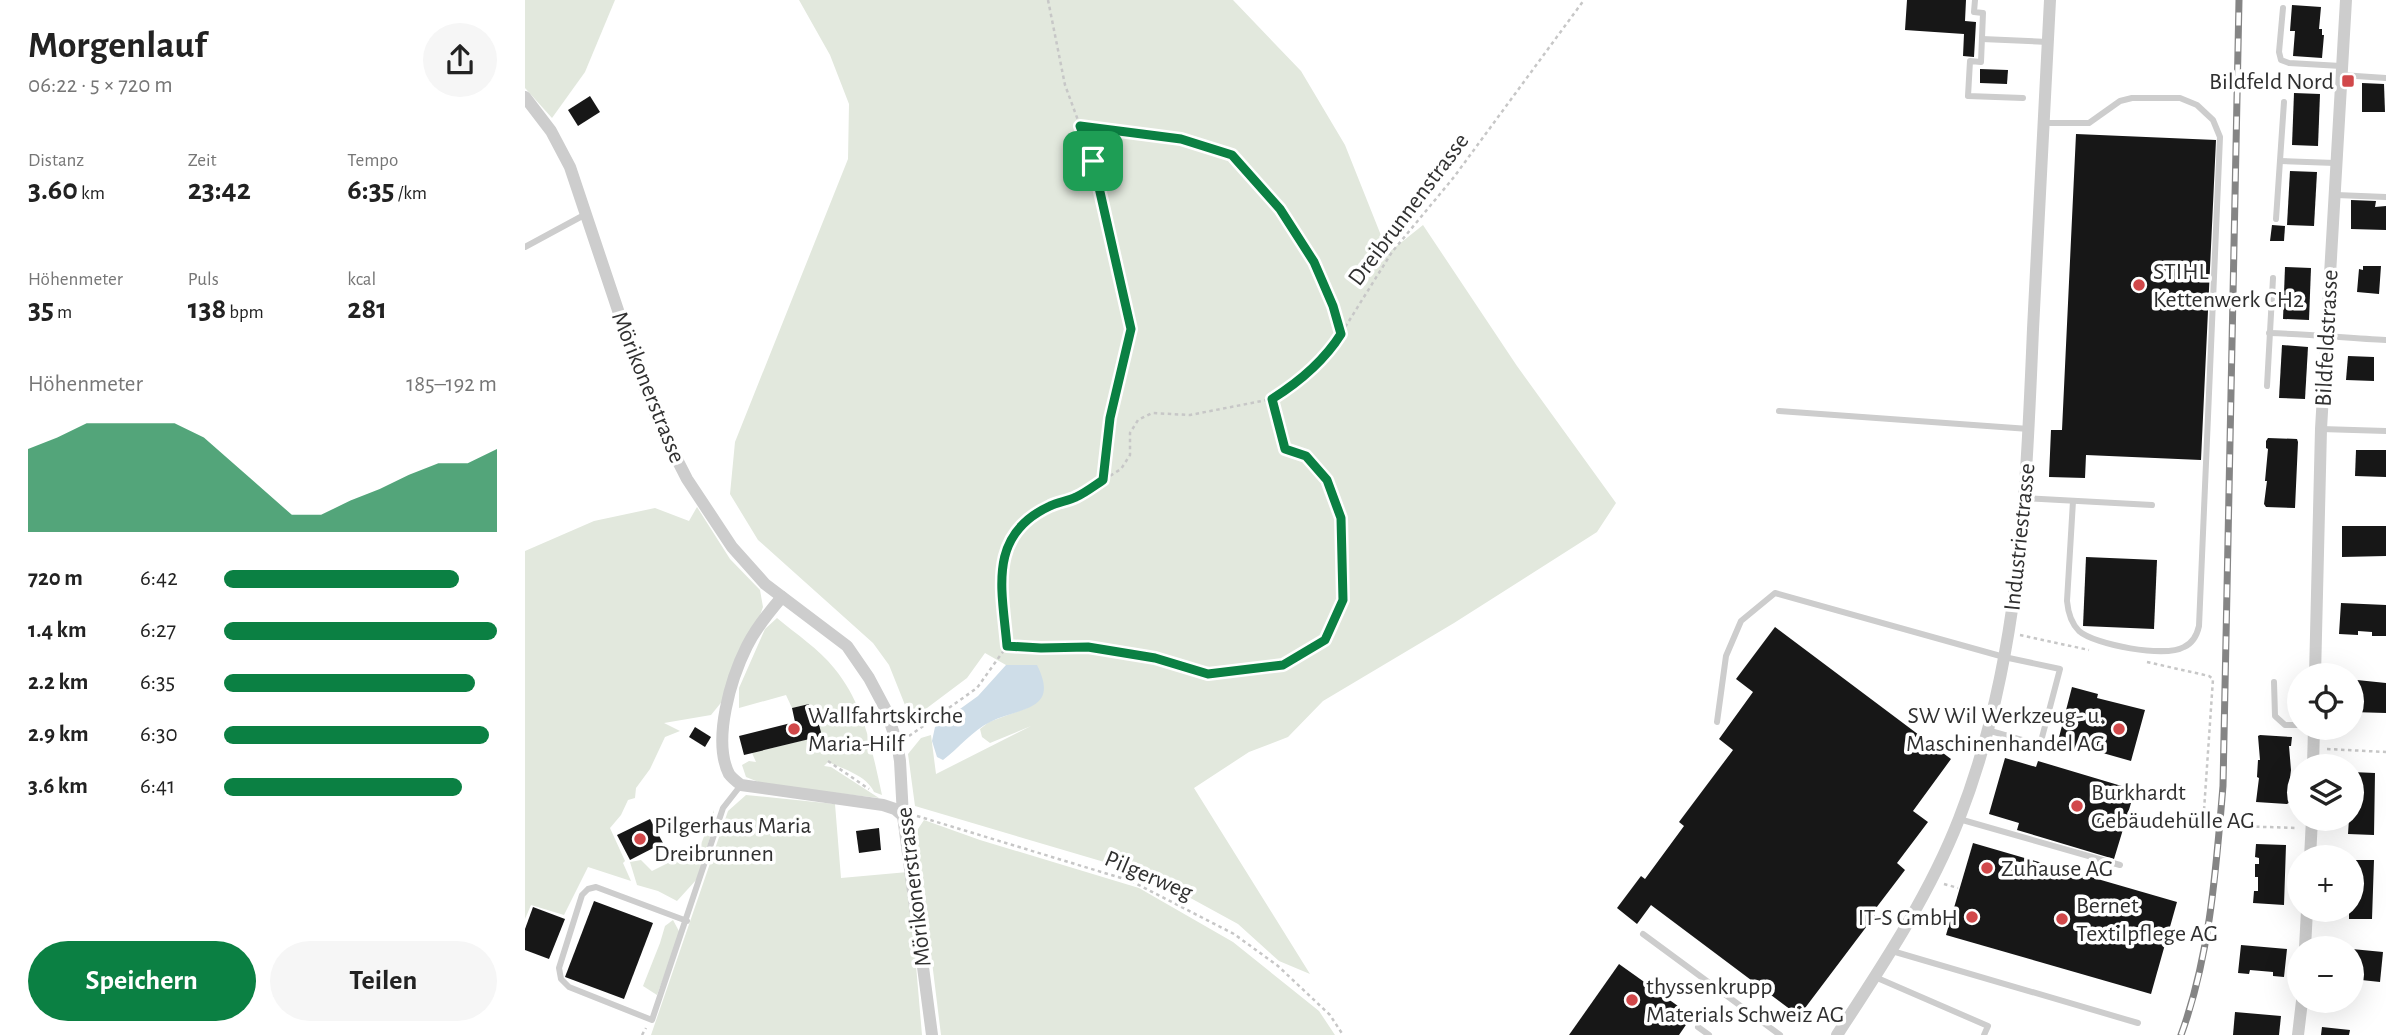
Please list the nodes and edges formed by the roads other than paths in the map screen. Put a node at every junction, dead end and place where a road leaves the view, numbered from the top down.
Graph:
1 (1975, 0) edge
2 (2050, 0) edge
3 (2346, 0) edge
4 (2283, 8) dead end
5 (1982, 39) junction
6 (2047, 42) junction
7 (2341, 70) junction
8 (2386, 78) edge
9 (525, 97) edge
10 (2023, 98) dead end
11 (2284, 102) dead end
12 (2043, 123) junction
13 (2280, 161) junction
14 (2335, 163) junction
15 (2334, 195) junction
16 (2386, 197) edge
17 (587, 213) junction
18 (2276, 219) dead end
19 (525, 247) edge
20 (2273, 278) dead end
21 (2269, 333) junction
22 (2327, 335) junction
23 (2386, 340) edge
24 (2267, 386) dead end
25 (1779, 411) dead end
26 (2029, 429) junction
27 (2321, 429) junction
28 (2386, 431) edge
29 (2024, 498) junction
30 (2073, 501) junction
31 (2152, 505) dead end
32 (782, 597) junction
33 (2004, 657) junction
34 (2315, 663) edge
35 (2274, 682) dead end
36 (1717, 722) dead end
37 (2287, 725) edge
38 (1987, 730) junction
39 (741, 785) junction
40 (903, 816) junction
41 (1959, 819) junction
42 (2120, 865) dead end
43 (687, 920) junction
44 (1643, 934) dead end
45 (1892, 951) junction
46 (1875, 977) junction
47 (2301, 1013) edge
48 (2139, 1023) dead end
49 (1698, 1027) dead end
50 (932, 1035) edge
51 (1709, 1035) edge
52 (1780, 1035) edge
53 (1837, 1035) edge
54 (1984, 1035) edge
55 (2298, 1035) edge

1 - 5 lane
2 - 6 street, Industriestrasse
3 - 7 street, Bildfeldstrasse
4 - 7 lane
5 - 6 lane
5 - 10 lane
6 - 12 street, Industriestrasse
7 - 8 lane
7 - 14 street, Bildfeldstrasse
9 - 17 street, Mörikonerstrasse
11 - 13 lane
12 - 26 street, Industriestrasse
12 - 30 lane
13 - 14 lane
13 - 18 lane
14 - 15 street, Bildfeldstrasse
15 - 16 lane
15 - 22 street, Bildfeldstrasse
17 - 19 lane
17 - 32 street, Mörikonerstrasse
20 - 21 lane
21 - 22 lane
21 - 24 lane
22 - 23 lane
22 - 27 street, Bildfeldstrasse
25 - 26 lane
26 - 29 street, Industriestrasse
27 - 28 lane
27 - 34 street, Bildfeldstrasse
29 - 30 lane
29 - 33 street, Industriestrasse
30 - 31 lane
32 - 39 street
32 - 40 street, Mörikonerstrasse
33 - 36 lane
33 - 38 street, Industriestrasse
33 - 38 lane
35 - 37 lane
38 - 41 street, Industriestrasse
39 - 40 street
39 - 43 lane
40 - 50 street, Mörikonerstrasse
41 - 42 lane
41 - 45 street, Industriestrasse
43 - 43 lane
44 - 52 lane
45 - 46 street, Industriestrasse
45 - 48 lane
46 - 53 street, Industriestrasse
46 - 54 lane
47 - 55 street
49 - 51 lane

